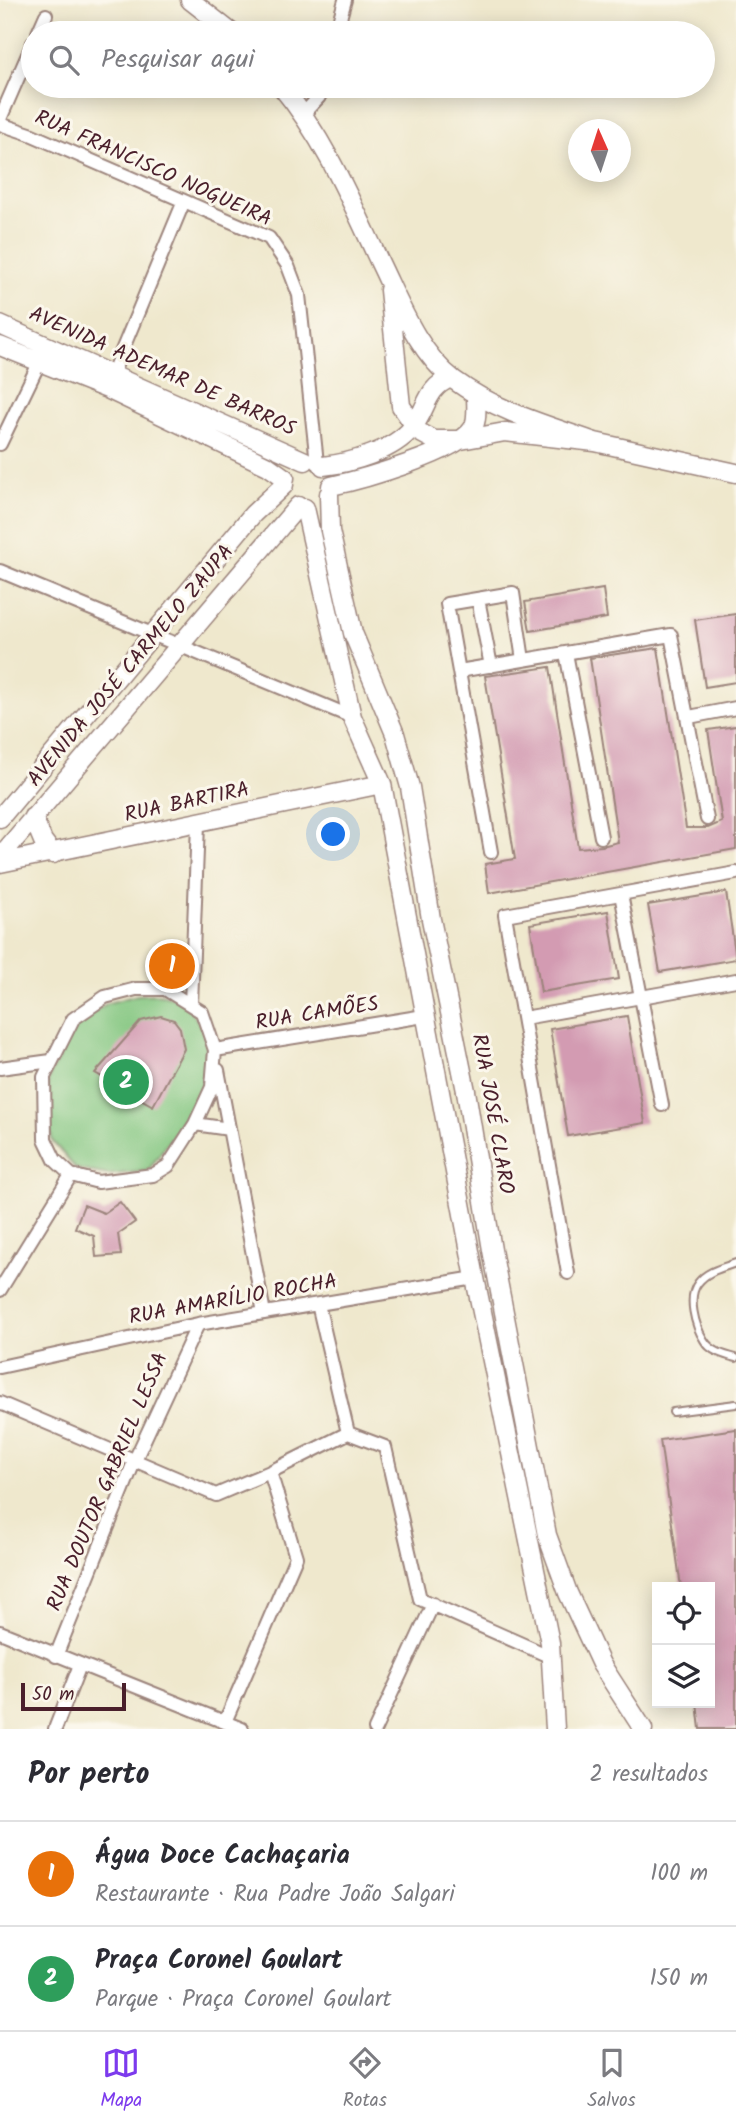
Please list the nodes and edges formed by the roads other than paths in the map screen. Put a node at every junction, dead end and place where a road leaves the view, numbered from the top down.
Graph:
1 (190, 0) edge
2 (345, 0) edge
3 (46, 15) dead end
4 (43, 21) edge
5 (217, 21) edge
6 (339, 21) edge
7 (21, 72) edge
8 (291, 98) edge
9 (318, 98) edge
10 (304, 113) junction
11 (0, 122) edge
12 (184, 201) junction
13 (388, 280) junction
14 (0, 325) edge
15 (0, 346) edge
16 (49, 346) junction
17 (39, 362) junction
18 (451, 378) junction
19 (109, 382) junction
20 (476, 395) junction
21 (414, 426) junction
22 (461, 440) junction
23 (595, 442) junction
24 (0, 444) edge
25 (315, 463) junction
26 (736, 473) edge
27 (284, 482) junction
28 (330, 490) junction
29 (301, 507) junction
30 (0, 571) edge
31 (478, 599) junction
32 (150, 635) junction
33 (177, 647) junction
34 (566, 653) junction
35 (523, 660) junction
36 (491, 666) junction
37 (458, 671) junction
38 (736, 708) edge
39 (352, 717) junction
40 (689, 718) junction
41 (382, 785) junction
42 (2, 811) edge
43 (33, 817) junction
44 (707, 819) dead end
45 (198, 824) junction
46 (601, 837) dead end
47 (491, 852) dead end
48 (53, 854) junction
49 (0, 857) edge
50 (0, 863) edge
51 (736, 873) edge
52 (621, 894) junction
53 (736, 979) edge
54 (640, 997) junction
55 (191, 1004) junction
56 (424, 1016) junction
57 (524, 1018) junction
58 (216, 1056) junction
59 (51, 1061) junction
60 (0, 1068) edge
61 (662, 1105) dead end
62 (195, 1124) junction
63 (229, 1129) junction
64 (71, 1175) junction
65 (736, 1263) edge
66 (568, 1273) dead end
67 (475, 1278) junction
68 (0, 1290) edge
69 (318, 1304) junction
70 (264, 1313) junction
71 (198, 1324) junction
72 (736, 1358) edge
73 (0, 1367) edge
74 (0, 1403) edge
75 (736, 1404) edge
76 (673, 1412) dead end
77 (348, 1433) junction
78 (134, 1462) junction
79 (270, 1472) junction
80 (433, 1604) junction
81 (0, 1632) edge
82 (56, 1656) junction
83 (551, 1657) junction
84 (80, 1665) junction
85 (225, 1722) junction
86 (55, 1729) edge
87 (242, 1729) edge
88 (375, 1729) edge
89 (555, 1729) edge
90 (643, 1729) edge

1 - 5 street
2 - 6 street
3 - 4 street
7 - 11 street
8 - 10 street
9 - 10 street
10 - 13 street
11 - 12 street, RUA FRANCISCO NOGUEIRA
12 - 19 street
12 - 25 street, RUA FRANCISCO NOGUEIRA
13 - 18 street
13 - 21 street
14 - 16 street, AVENIDA ADEMAR DE BARROS
15 - 17 street, AVENIDA ADEMAR DE BARROS
16 - 17 street
16 - 19 street, AVENIDA ADEMAR DE BARROS
17 - 19 street, AVENIDA ADEMAR DE BARROS
17 - 24 street
18 - 20 street
18 - 21 street
19 - 25 street, AVENIDA ADEMAR DE BARROS
19 - 27 street, AVENIDA ADEMAR DE BARROS
20 - 22 street
20 - 23 street
21 - 22 street
21 - 25 street
22 - 23 street
22 - 28 street
23 - 26 street
25 - 27 street
25 - 28 street
27 - 29 street
27 - 32 street, AVENIDA JOSÉ CARMELO ZAUPA
28 - 29 street
28 - 90 street, RUA JOSÉ CLARO
29 - 33 street, AVENIDA JOSÉ CARMELO ZAUPA
29 - 39 street
30 - 32 street
31 - 35 street
31 - 36 street
31 - 37 street
32 - 33 street
32 - 42 street, AVENIDA JOSÉ CARMELO ZAUPA
33 - 39 street
33 - 43 street, AVENIDA JOSÉ CARMELO ZAUPA
34 - 35 street
34 - 40 street
34 - 46 street
35 - 36 street
36 - 37 street
37 - 47 street
38 - 40 street
39 - 41 street
40 - 44 street
41 - 45 street, RUA BARTIRA
41 - 56 street
43 - 48 street
43 - 49 street, AVENIDA JOSÉ CARMELO ZAUPA
45 - 48 street, RUA BARTIRA
45 - 55 street
48 - 50 street, RUA BARTIRA
51 - 52 street
52 - 54 street
52 - 57 street
53 - 54 street
54 - 57 street
54 - 61 street
55 - 58 street
55 - 59 street
56 - 58 street, RUA CAMÕES
56 - 67 street
57 - 66 street
58 - 62 street
58 - 63 street
59 - 60 street
59 - 64 street
62 - 63 street
62 - 64 street
63 - 70 street
64 - 68 street
65 - 72 lane
67 - 69 street, RUA AMARÍLIO ROCHA
67 - 83 street
69 - 70 street, RUA AMARÍLIO ROCHA
69 - 77 street
70 - 71 street, RUA AMARÍLIO ROCHA
71 - 73 street, RUA AMARÍLIO ROCHA
71 - 78 street, RUA DOUTOR GABRIEL LESSA
74 - 78 street
75 - 76 lane
77 - 79 street
77 - 80 street
78 - 79 street
78 - 82 street, RUA DOUTOR GABRIEL LESSA
79 - 85 street
80 - 83 street
80 - 88 street
81 - 82 street
82 - 84 street
83 - 89 street
84 - 85 street
84 - 86 street
85 - 87 street

